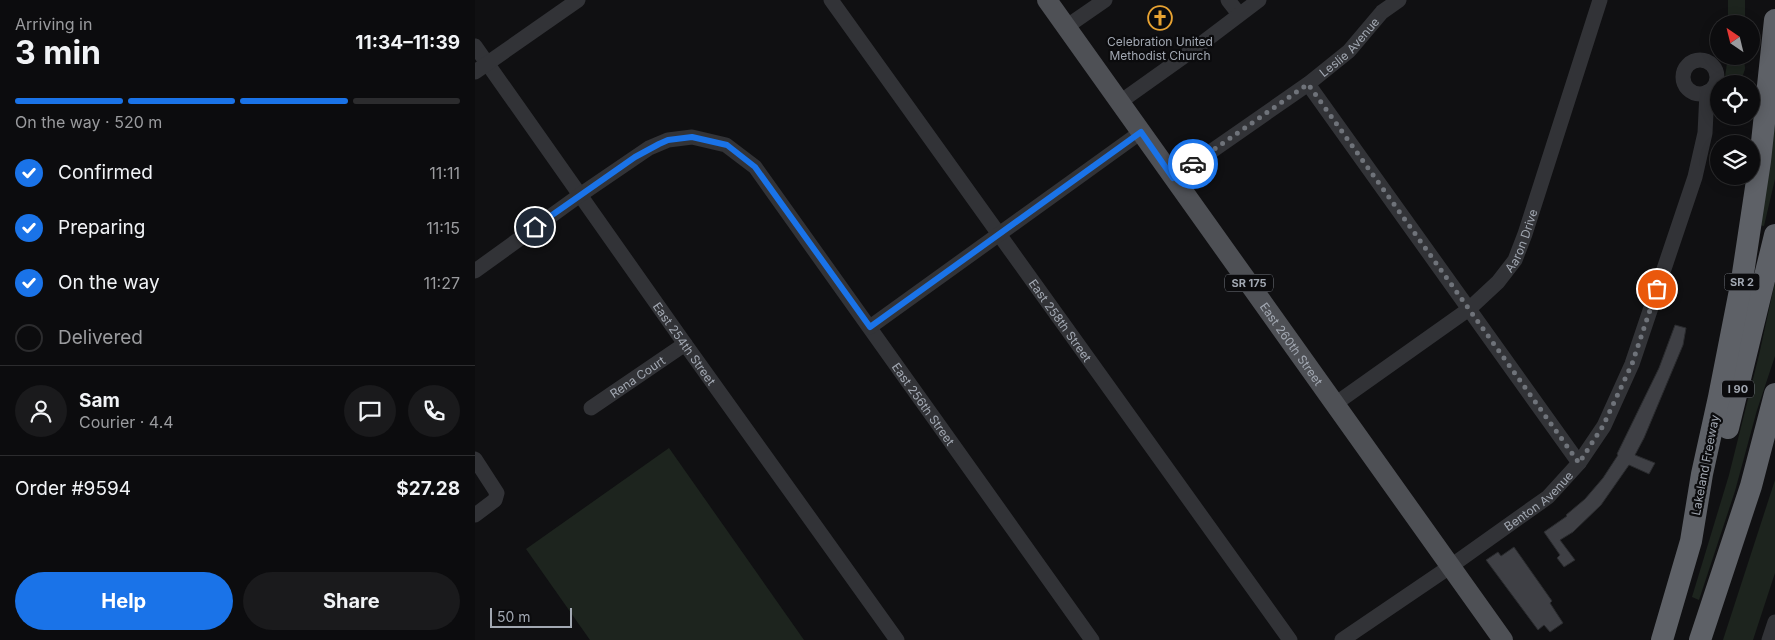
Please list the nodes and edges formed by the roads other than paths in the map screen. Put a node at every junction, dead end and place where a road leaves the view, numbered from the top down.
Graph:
1 (578, 0) edge
2 (831, 0) edge
3 (1047, 0) edge
4 (1105, 0) edge
5 (1229, 0) edge
6 (1259, 0) edge
7 (1399, 0) edge
8 (1600, 0) edge
9 (1239, 14) junction
10 (1775, 20) edge
11 (1066, 27) junction
12 (475, 46) edge
13 (481, 67) edge
14 (1308, 84) junction
15 (1707, 92) dead end
16 (1120, 102) junction
17 (1141, 132) junction
18 (1173, 178) junction
19 (580, 195) junction
20 (1000, 233) junction
21 (1775, 234) edge
22 (475, 271) edge
23 (1469, 310) junction
24 (870, 327) junction
25 (685, 344) junction
26 (1775, 394) edge
27 (1335, 404) junction
28 (591, 408) dead end
29 (1775, 428) edge
30 (475, 459) edge
31 (1579, 463) junction
32 (1751, 486) junction
33 (475, 515) edge
34 (1691, 541) junction
35 (1451, 566) junction
36 (1775, 622) edge
37 (897, 640) edge
38 (1092, 640) edge
39 (1290, 640) edge
40 (1342, 640) edge
41 (1503, 640) edge
42 (1662, 640) edge
43 (1700, 640) edge
44 (1769, 640) edge

1 - 13 street
2 - 20 street, East 258th Street
3 - 11 main road, East 260th Street / SR 175
4 - 11 street
5 - 9 street
6 - 9 street
7 - 14 street, Leslie Avenue
8 - 23 street, Aaron Drive
9 - 16 street
10 - 34 highway, Lakeland Freeway / SR 2
11 - 16 main road, East 260th Street / SR 175
12 - 13 street, East 254th Street
13 - 19 street, East 254th Street
14 - 18 street, Leslie Avenue
14 - 23 street
15 - 31 street, Benton Avenue
16 - 17 main road, East 260th Street / SR 175
17 - 18 main road, East 260th Street / SR 175
17 - 20 street
18 - 27 main road, East 260th Street / SR 175
19 - 22 street, East 256th Street
19 - 24 street, East 256th Street
19 - 25 street, East 254th Street
20 - 24 street
20 - 39 street, East 258th Street
21 - 34 highway, I 90
23 - 27 street, Aaron Drive
23 - 31 street
24 - 38 street, East 256th Street
25 - 28 street, Rena Court
25 - 37 street, East 254th Street
26 - 32 highway
27 - 35 main road, East 260th Street / SR 175
29 - 32 highway
30 - 33 street
31 - 35 street, Benton Avenue
32 - 43 highway
34 - 42 highway, Lakeland Freeway / I 90
35 - 40 street, Benton Avenue
35 - 41 main road, East 260th Street / SR 175
36 - 44 street

